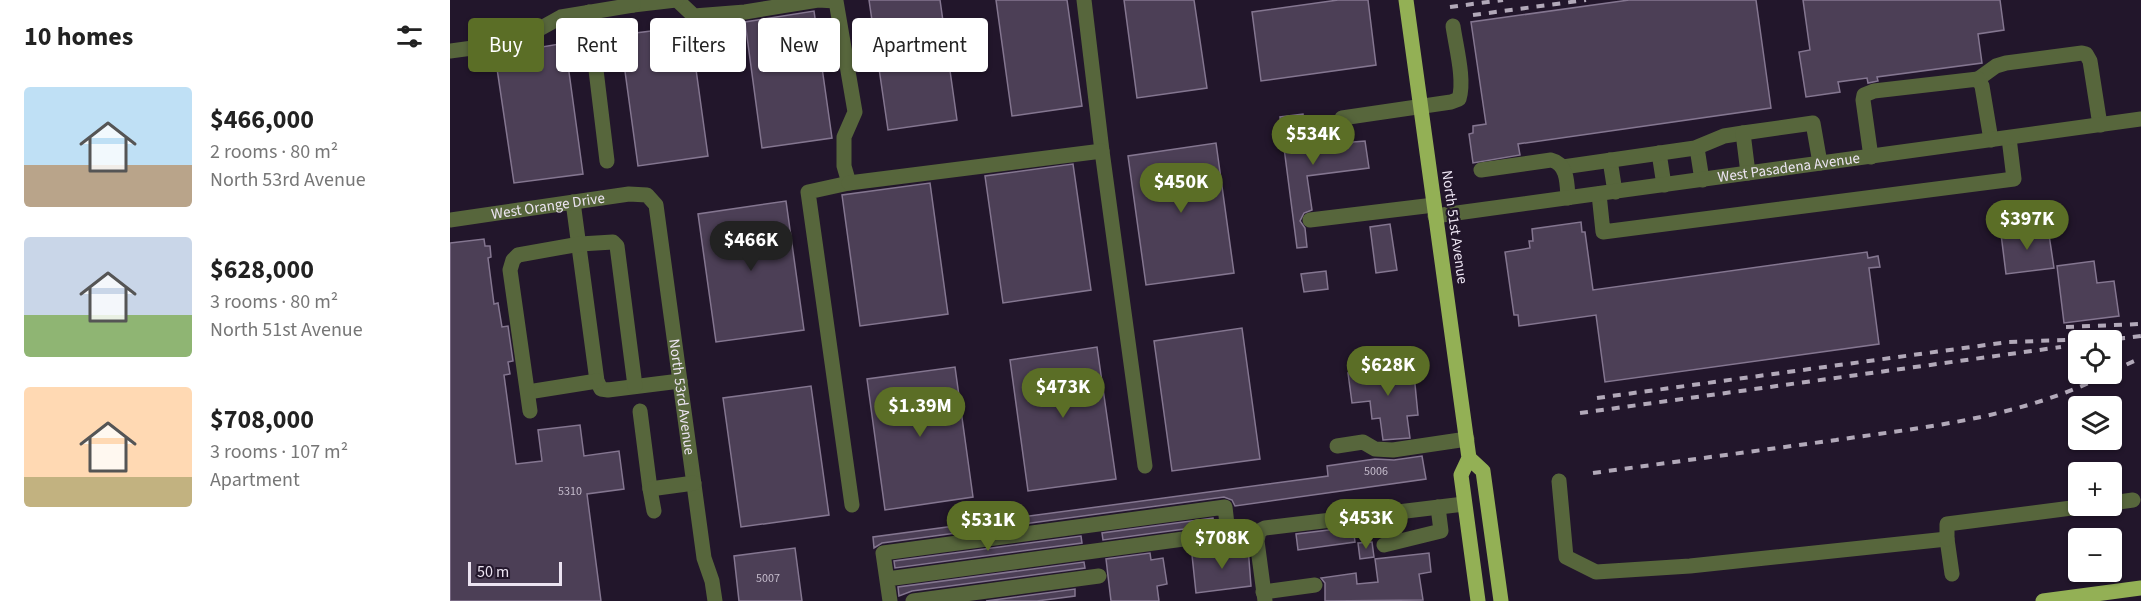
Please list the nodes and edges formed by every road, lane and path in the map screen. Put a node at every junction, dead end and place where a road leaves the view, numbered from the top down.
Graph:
1 (677, 0) edge
2 (838, 0) edge
3 (1084, 0) edge
4 (1406, 0) edge
5 (633, 3) edge
6 (589, 12) junction
7 (1453, 26) dead end
8 (450, 51) edge
9 (1978, 79) junction
10 (1420, 107) junction
11 (2141, 119) edge
12 (2100, 125) junction
13 (1743, 133) junction
14 (2009, 138) junction
15 (1344, 139) dead end
16 (1991, 140) junction
17 (1697, 148) junction
18 (1102, 151) junction
19 (1659, 153) junction
20 (1871, 157) junction
21 (607, 160) dead end
22 (1610, 160) junction
23 (1820, 164) junction
24 (1563, 167) junction
25 (1481, 170) dead end
26 (1748, 173) junction
27 (1702, 180) junction
28 (849, 183) junction
29 (1664, 185) junction
30 (1615, 192) junction
31 (1599, 194) junction
32 (647, 195) joint
33 (1568, 198) junction
34 (573, 202) junction
35 (1435, 211) junction
36 (450, 220) edge
37 (1310, 220) dead end
38 (580, 244) junction
39 (597, 381) junction
40 (680, 381) junction
41 (635, 386) junction
42 (528, 392) junction
43 (530, 411) dead end
44 (640, 411) dead end
45 (1467, 439) junction
46 (1337, 446) dead end
47 (1469, 458) junction
48 (1145, 466) dead end
49 (1559, 481) dead end
50 (694, 483) junction
51 (650, 489) junction
52 (2133, 500) dead end
53 (2122, 502) edge
54 (1464, 504) junction
55 (852, 505) dead end
56 (1438, 507) junction
57 (2068, 508) edge
58 (654, 511) dead end
59 (1947, 539) junction
60 (1384, 545) dead end
61 (1952, 573) dead end
62 (1099, 576) dead end
63 (887, 579) junction
64 (1315, 585) dead end
65 (2141, 588) edge
66 (1264, 596) edge
67 (715, 601) edge
68 (890, 601) edge
69 (913, 601) edge
70 (1478, 601) edge
71 (1501, 601) edge
72 (2043, 601) edge

1 - 2 street
1 - 5 street
2 - 28 street
3 - 18 street
4 - 10 main road, North 51st Avenue
5 - 6 street
6 - 8 street
6 - 21 street
7 - 10 street
9 - 12 street
9 - 16 street
9 - 20 street
10 - 15 street
10 - 35 main road, North 51st Avenue
11 - 12 street, West Pasadena Avenue
12 - 14 street, West Pasadena Avenue
13 - 17 street
13 - 23 street
13 - 26 street
14 - 16 street, West Pasadena Avenue
14 - 31 street
16 - 20 street, West Pasadena Avenue
17 - 19 street
17 - 27 street
18 - 28 street
18 - 48 street
19 - 22 street
19 - 29 street
20 - 23 street, West Pasadena Avenue
22 - 24 street
22 - 30 street
23 - 26 street, West Pasadena Avenue
24 - 25 street
24 - 33 street
26 - 27 street, West Pasadena Avenue
27 - 29 street, West Pasadena Avenue
28 - 55 street
29 - 30 street, West Pasadena Avenue
30 - 31 street, West Pasadena Avenue
31 - 33 street, West Pasadena Avenue
32 - 34 street, West Orange Drive
32 - 40 street, North 53rd Avenue
33 - 35 street, West Pasadena Avenue
34 - 36 street, West Orange Drive
34 - 38 street
35 - 37 street, West Pasadena Avenue
35 - 45 main road, North 51st Avenue
38 - 39 street
38 - 41 street
38 - 42 street
39 - 41 street
39 - 42 street
40 - 41 street
40 - 50 street, North 53rd Avenue
42 - 43 street
44 - 51 street
45 - 46 street
45 - 47 main road, North 51st Avenue
47 - 54 main road, North 51st Avenue
47 - 71 main road, North 51st Avenue
49 - 59 street
50 - 51 street
50 - 67 street, North 53rd Avenue
51 - 58 street
52 - 53 street
54 - 56 street
54 - 70 main road, North 51st Avenue
56 - 60 street
56 - 66 street
57 - 59 street
59 - 61 street
62 - 69 street
63 - 63 street
63 - 68 street
64 - 66 street
65 - 72 main road

